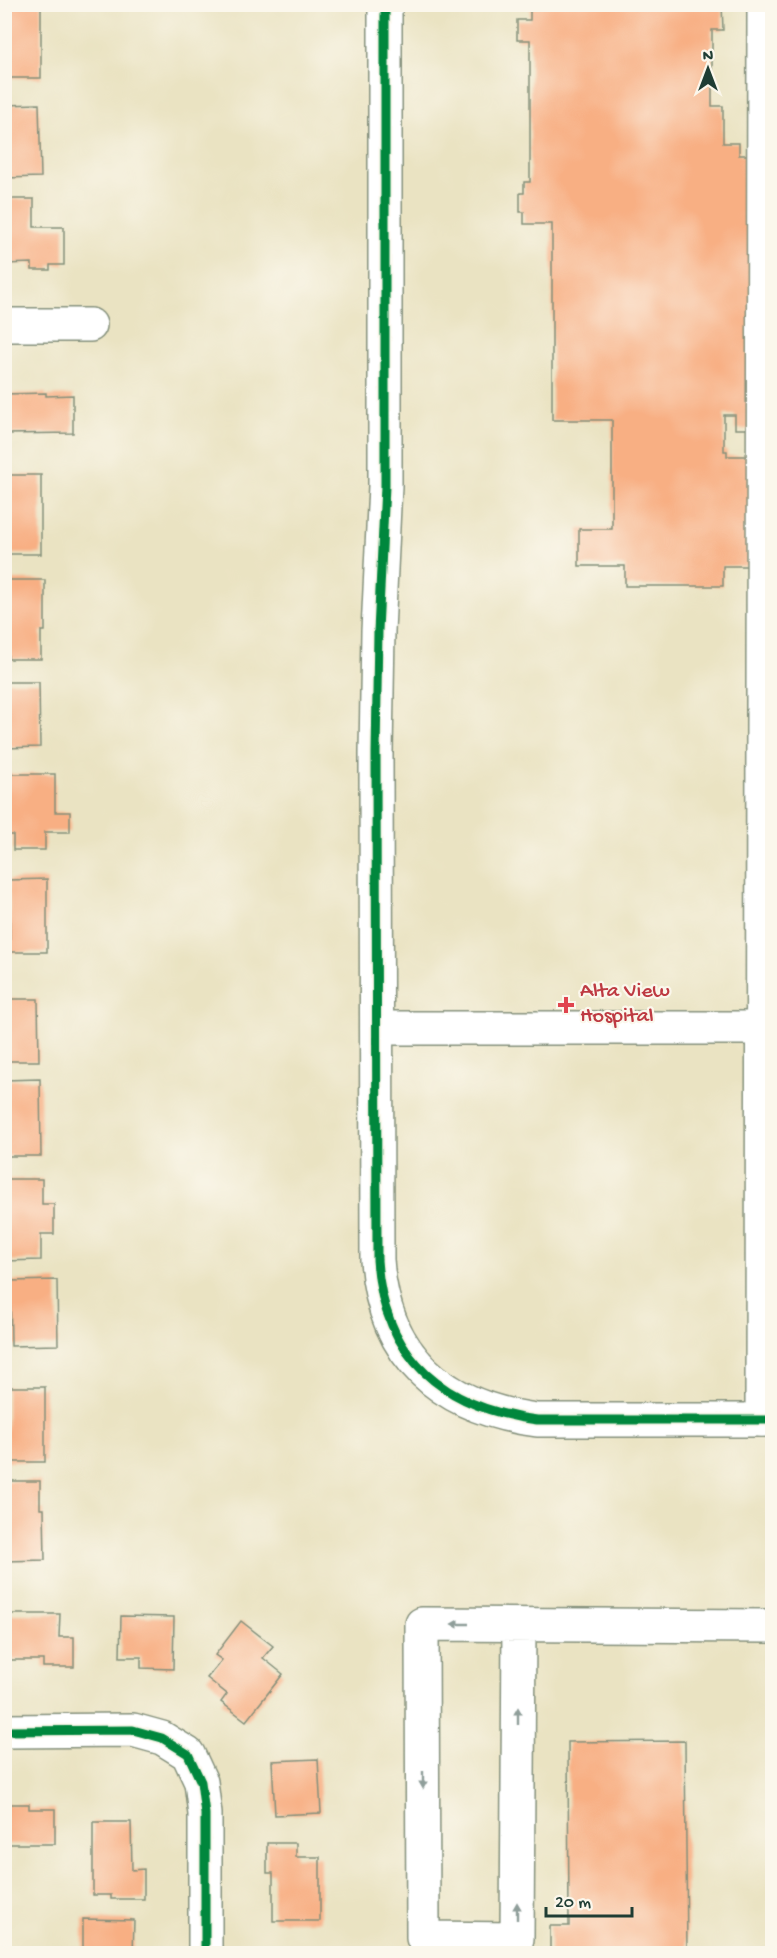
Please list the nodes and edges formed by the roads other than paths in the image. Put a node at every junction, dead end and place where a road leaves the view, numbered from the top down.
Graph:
1 (385, 4) edge
2 (764, 4) edge
3 (90, 325) dead end
4 (4, 326) edge
5 (377, 1028) junction
6 (762, 1028) junction
7 (767, 1420) edge
8 (519, 1624) junction
9 (772, 1626) edge
10 (4, 1731) edge
11 (205, 1953) edge

1 - 5 street
2 - 6 street
3 - 4 street
5 - 6 street
5 - 7 street
6 - 7 street
8 -> 8 street
8 - 9 street
10 - 11 street

